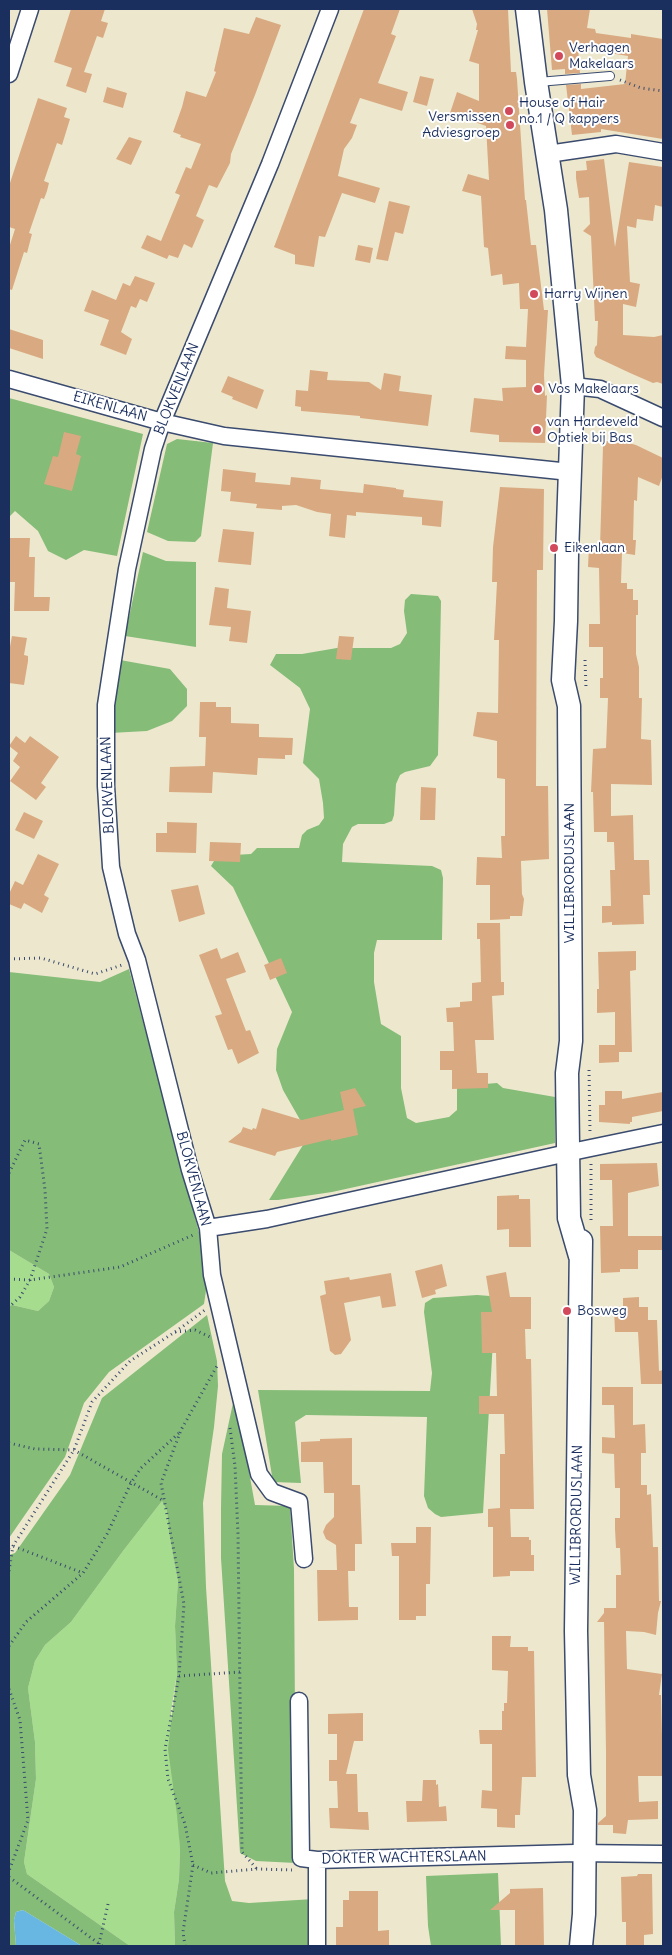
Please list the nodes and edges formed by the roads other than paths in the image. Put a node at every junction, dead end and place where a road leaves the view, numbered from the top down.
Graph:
1 (30, 9) edge
2 (330, 9) edge
3 (527, 9) edge
4 (14, 39) edge
5 (9, 74) edge
6 (610, 76) road end
7 (536, 82) junction
8 (663, 152) edge
9 (548, 154) junction
10 (9, 379) edge
11 (573, 386) junction
12 (663, 418) edge
13 (162, 422) junction
14 (570, 472) junction
15 (663, 1133) edge
16 (574, 1151) junction
17 (208, 1228) junction
18 (304, 1559) dead end
19 (299, 1701) dead end
20 (580, 1853) junction
21 (663, 1854) edge
22 (317, 1860) junction
23 (581, 1942) edge
24 (317, 1946) edge

1 - 4 street
2 - 13 street, BLOKVENLAAN
3 - 7 main road, WILLIBRORDUSLAAN
4 - 5 street
6 - 7 lane
7 - 9 main road, WILLIBRORDUSLAAN
8 - 9 street
9 - 11 main road, WILLIBRORDUSLAAN
10 - 13 street, EIKENLAAN
11 - 12 street
11 - 14 main road, WILLIBRORDUSLAAN
13 - 14 street, EIKENLAAN
13 - 17 street, BLOKVENLAAN
14 - 16 main road, WILLIBRORDUSLAAN
15 - 16 street
16 - 17 street
16 - 20 main road, WILLIBRORDUSLAAN
17 - 18 street, BLOKVENLAAN
19 - 22 street, DOKTER WACHTERSLAAN
20 - 21 street, DOKTER WACHTERSLAAN
20 - 22 street, DOKTER WACHTERSLAAN
20 - 23 main road, WILLIBRORDUSLAAN
22 - 24 street

